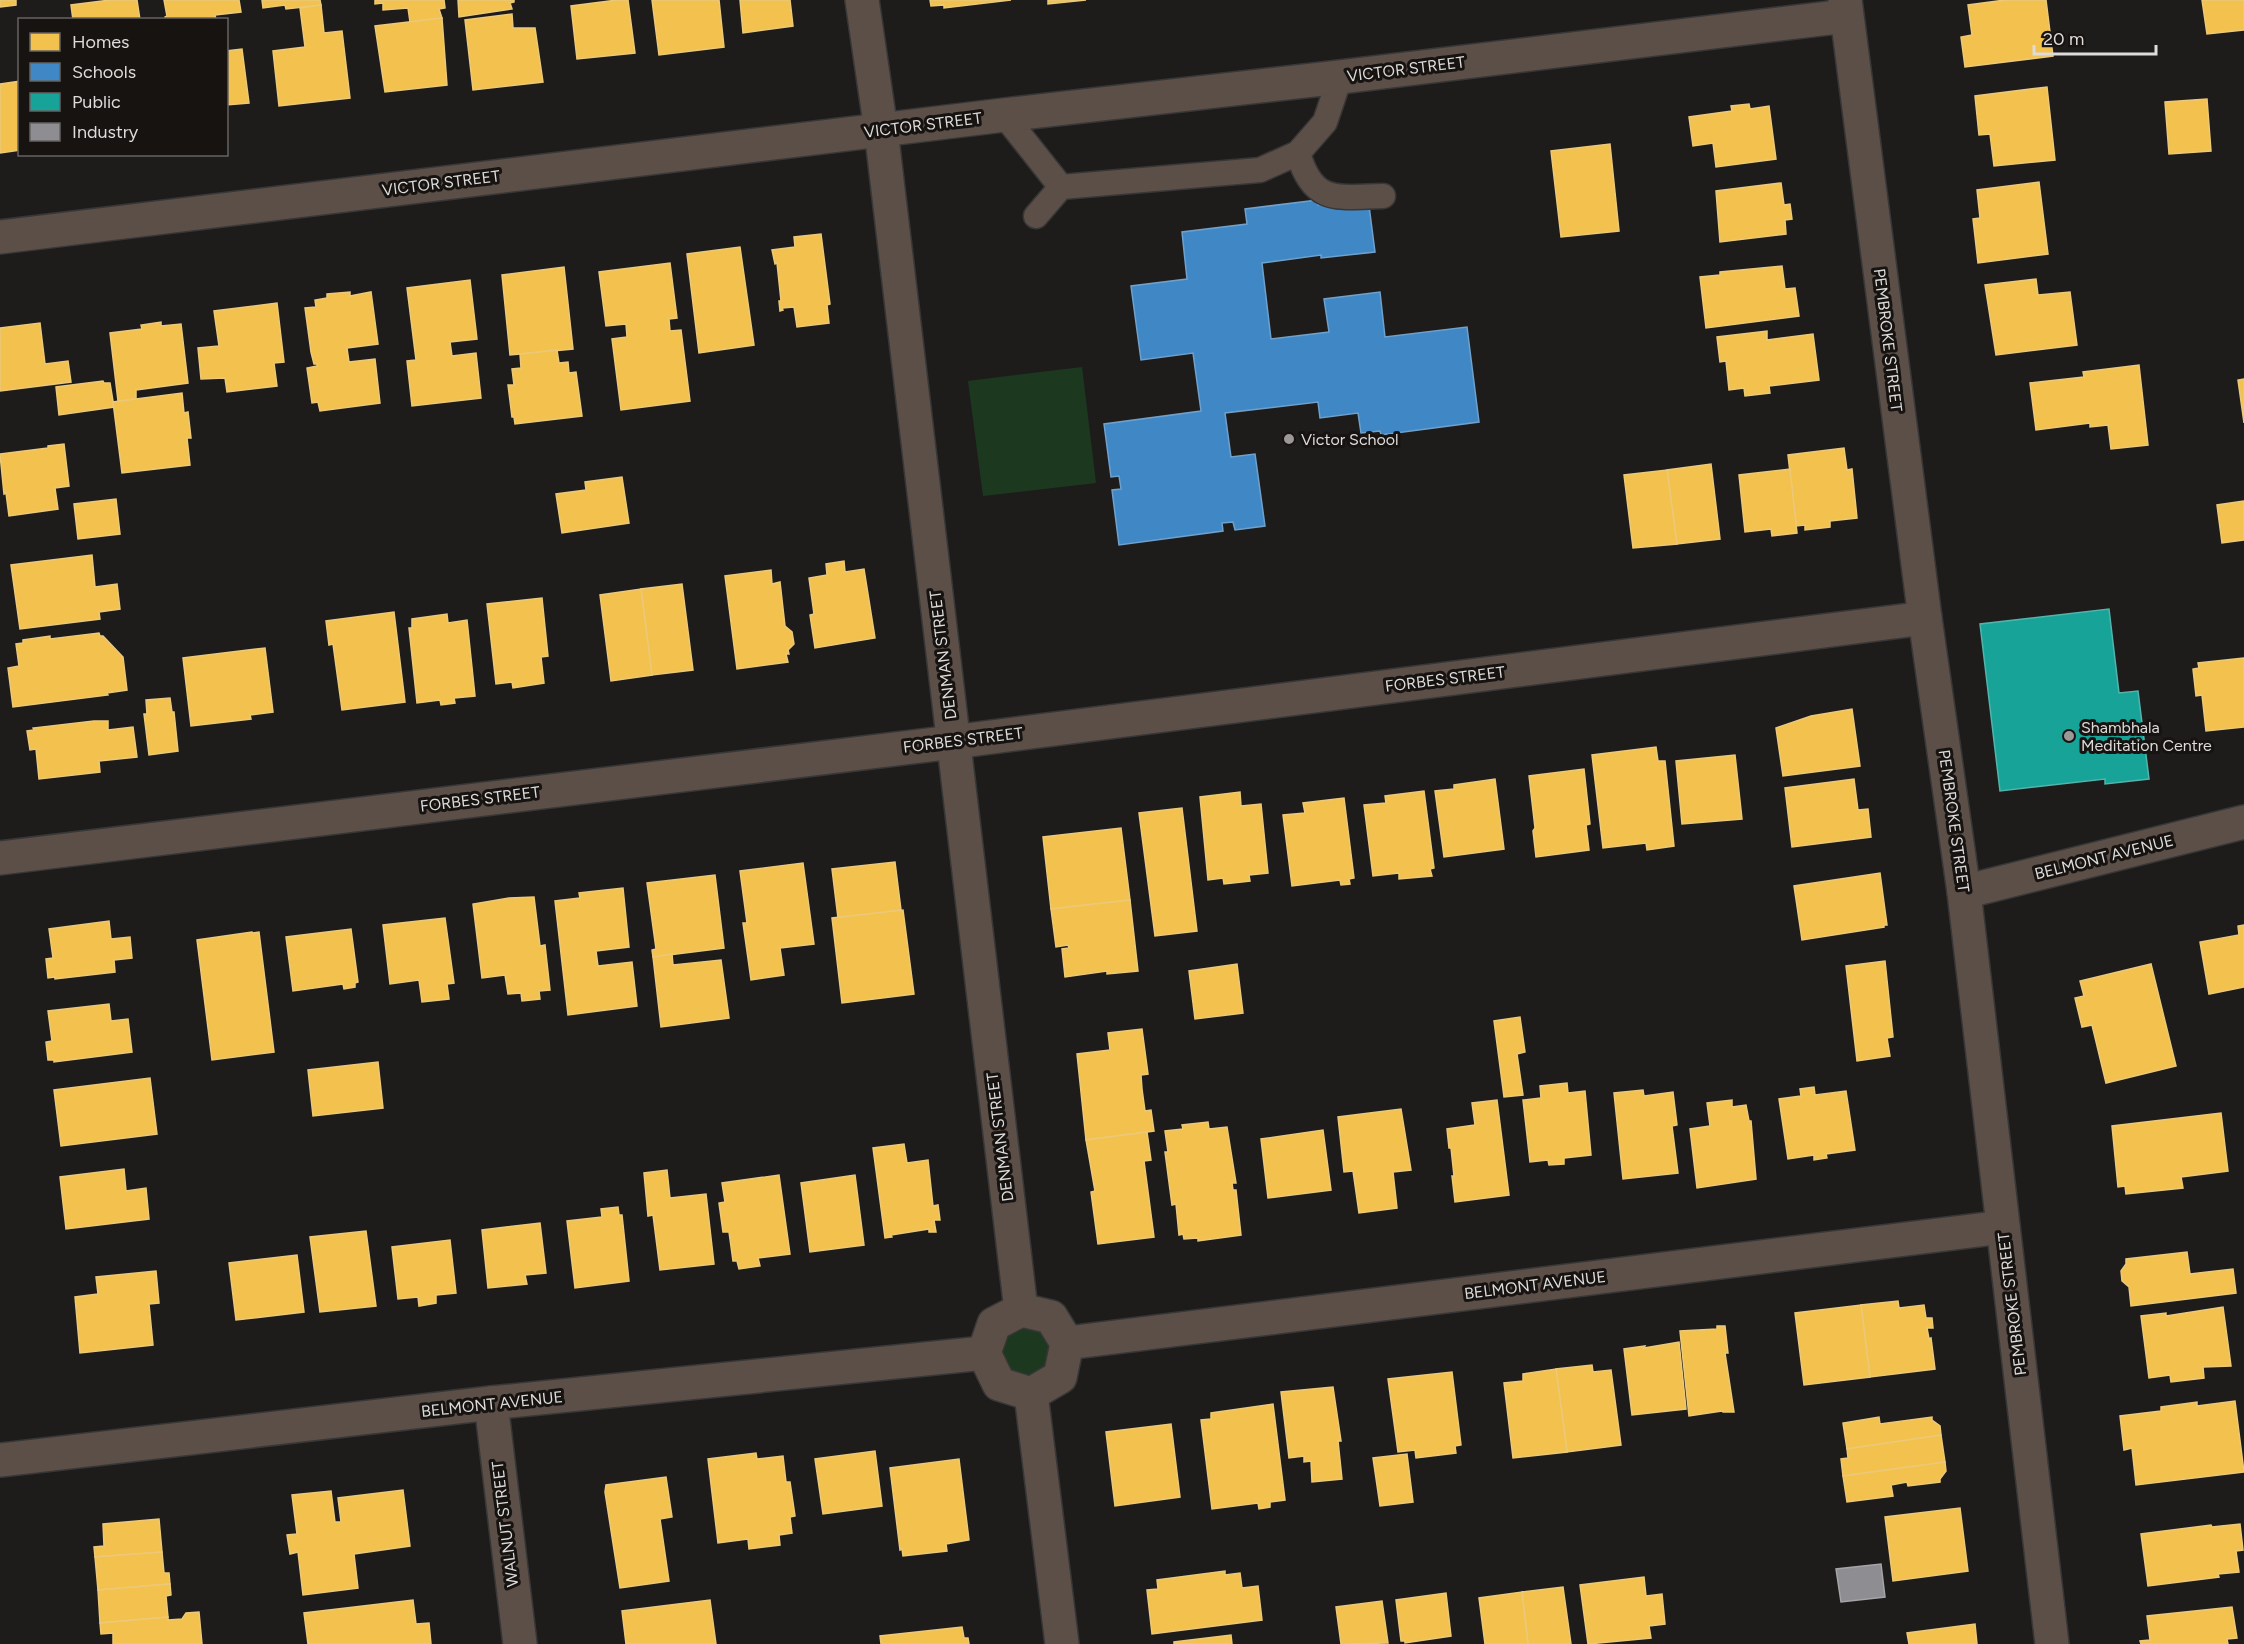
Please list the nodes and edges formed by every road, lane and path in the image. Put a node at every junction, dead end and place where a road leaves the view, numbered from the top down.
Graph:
1 (862, 0) edge
2 (1845, 8) edge
3 (1340, 77) junction
4 (1004, 115) junction
5 (881, 130) junction
6 (1298, 153) junction
7 (1061, 187) junction
8 (1383, 196) dead end
9 (1036, 216) dead end
10 (0, 237) edge
11 (1924, 618) junction
12 (953, 742) junction
13 (2244, 822) edge
14 (0, 858) edge
15 (1964, 892) junction
16 (2003, 1227) junction
17 (1021, 1310) junction
18 (1067, 1343) junction
19 (984, 1353) junction
20 (1030, 1394) junction
21 (491, 1403) junction
22 (0, 1460) edge
23 (520, 1644) edge
24 (1062, 1644) edge
25 (2052, 1644) edge

1 - 5 street, DENMAN STREET
2 - 3 street, VICTOR STREET
2 - 11 street, PEMBROKE STREET
3 - 4 street, VICTOR STREET
3 - 6 lane
4 - 5 street, VICTOR STREET
4 - 7 lane
5 - 10 street, VICTOR STREET
5 - 12 street, DENMAN STREET
6 - 7 lane
6 - 8 lane
7 - 9 lane
11 - 12 street, FORBES STREET
11 - 15 street, PEMBROKE STREET
12 - 14 street, FORBES STREET
12 - 17 street, DENMAN STREET
13 - 15 street, BELMONT AVENUE
15 - 16 street, PEMBROKE STREET
16 - 18 street, BELMONT AVENUE
16 - 25 street, PEMBROKE STREET
17 - 18 street
17 - 19 street
18 - 20 street
19 - 20 street
19 - 21 street, BELMONT AVENUE
20 - 24 street
21 - 22 street, BELMONT AVENUE
21 - 23 street, WALNUT STREET

